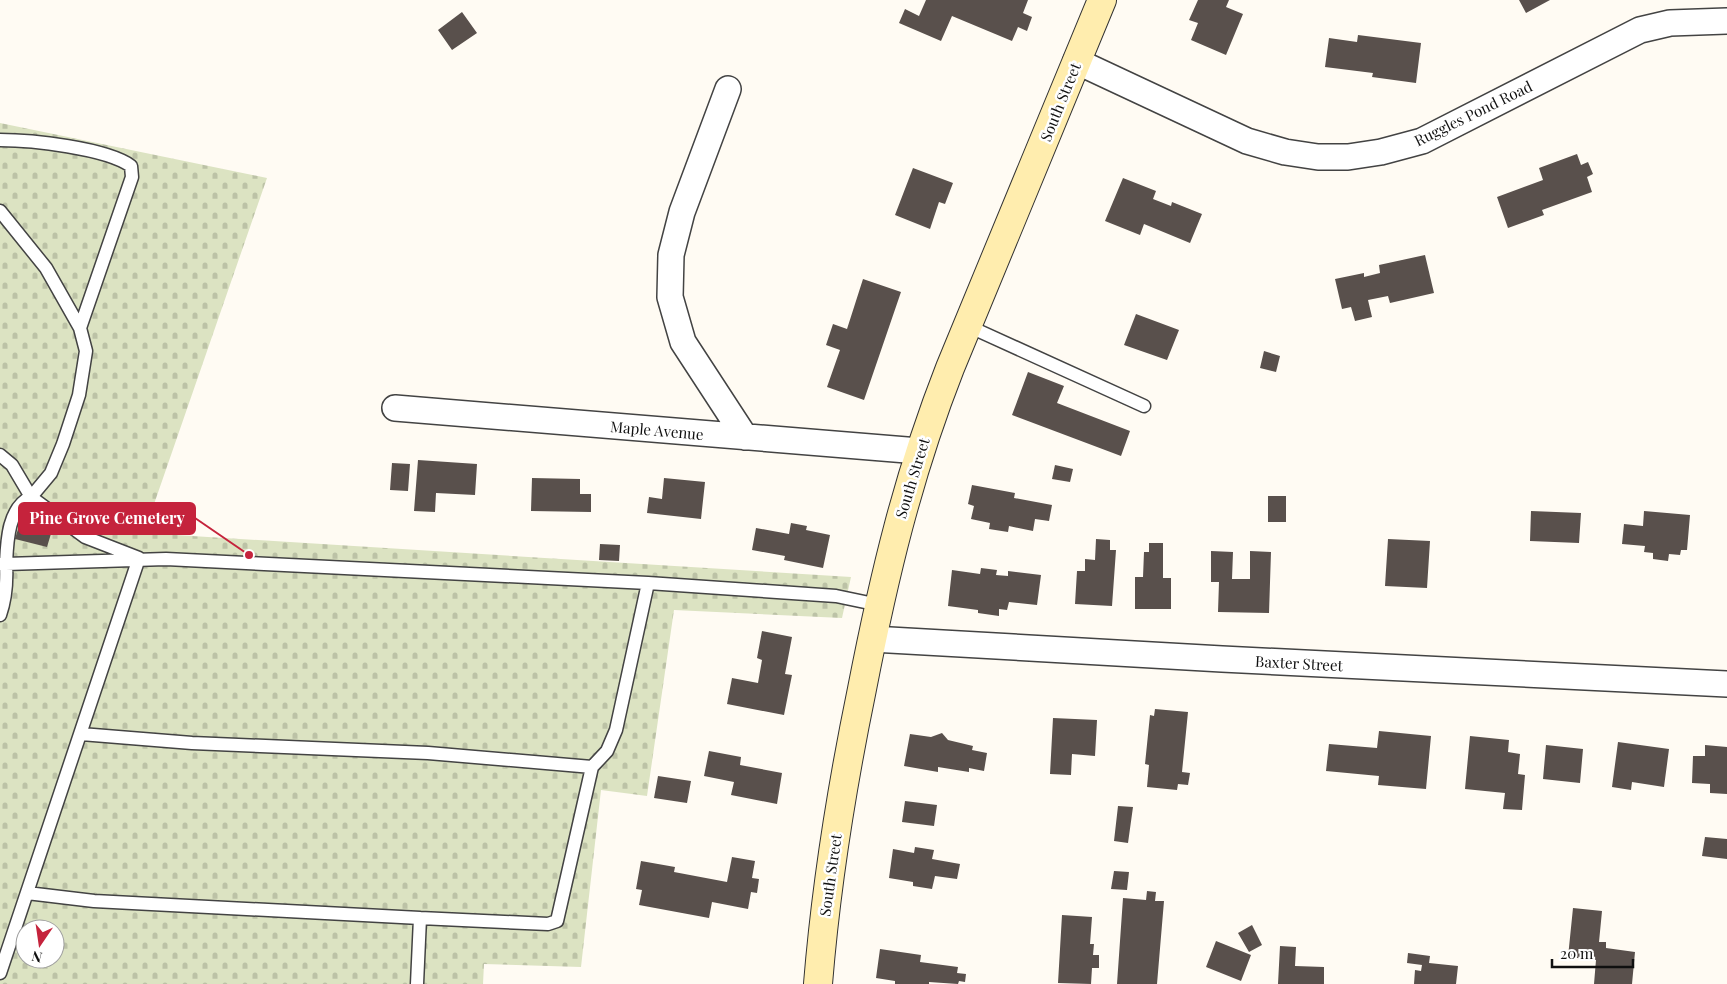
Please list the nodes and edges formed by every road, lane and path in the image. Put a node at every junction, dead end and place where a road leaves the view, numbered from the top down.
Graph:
1 (1102, 0) edge
2 (1727, 21) edge
3 (1076, 61) junction
4 (728, 89) dead end
5 (0, 140) edge
6 (0, 211) edge
7 (968, 326) junction
8 (80, 328) junction
9 (1144, 406) dead end
10 (395, 408) dead end
11 (746, 437) junction
12 (920, 451) junction
13 (0, 455) edge
14 (31, 497) junction
15 (139, 558) junction
16 (3, 564) edge
17 (648, 583) junction
18 (879, 605) junction
19 (0, 615) edge
20 (872, 639) junction
21 (1727, 684) edge
22 (81, 734) junction
23 (592, 766) junction
24 (27, 893) junction
25 (420, 918) junction
26 (0, 973) edge
27 (416, 984) edge
28 (818, 984) edge

1 - 3 main road, South Street
2 - 3 street, Ruggles Pond Road
3 - 7 main road, South Street
4 - 11 street
5 - 8 lane
6 - 8 lane
7 - 9 lane
7 - 12 main road, South Street
8 - 14 lane
10 - 11 street, Maple Avenue
11 - 12 street, Maple Avenue
12 - 18 main road, South Street
13 - 14 lane
14 - 15 lane
14 - 16 lane
15 - 16 lane
15 - 17 lane
15 - 22 lane
16 - 19 lane
17 - 18 lane
17 - 23 lane
18 - 20 main road, South Street
20 - 21 street, Baxter Street
20 - 28 main road, South Street
22 - 23 lane
22 - 24 lane
23 - 25 lane
24 - 25 lane
24 - 26 lane
25 - 27 lane

